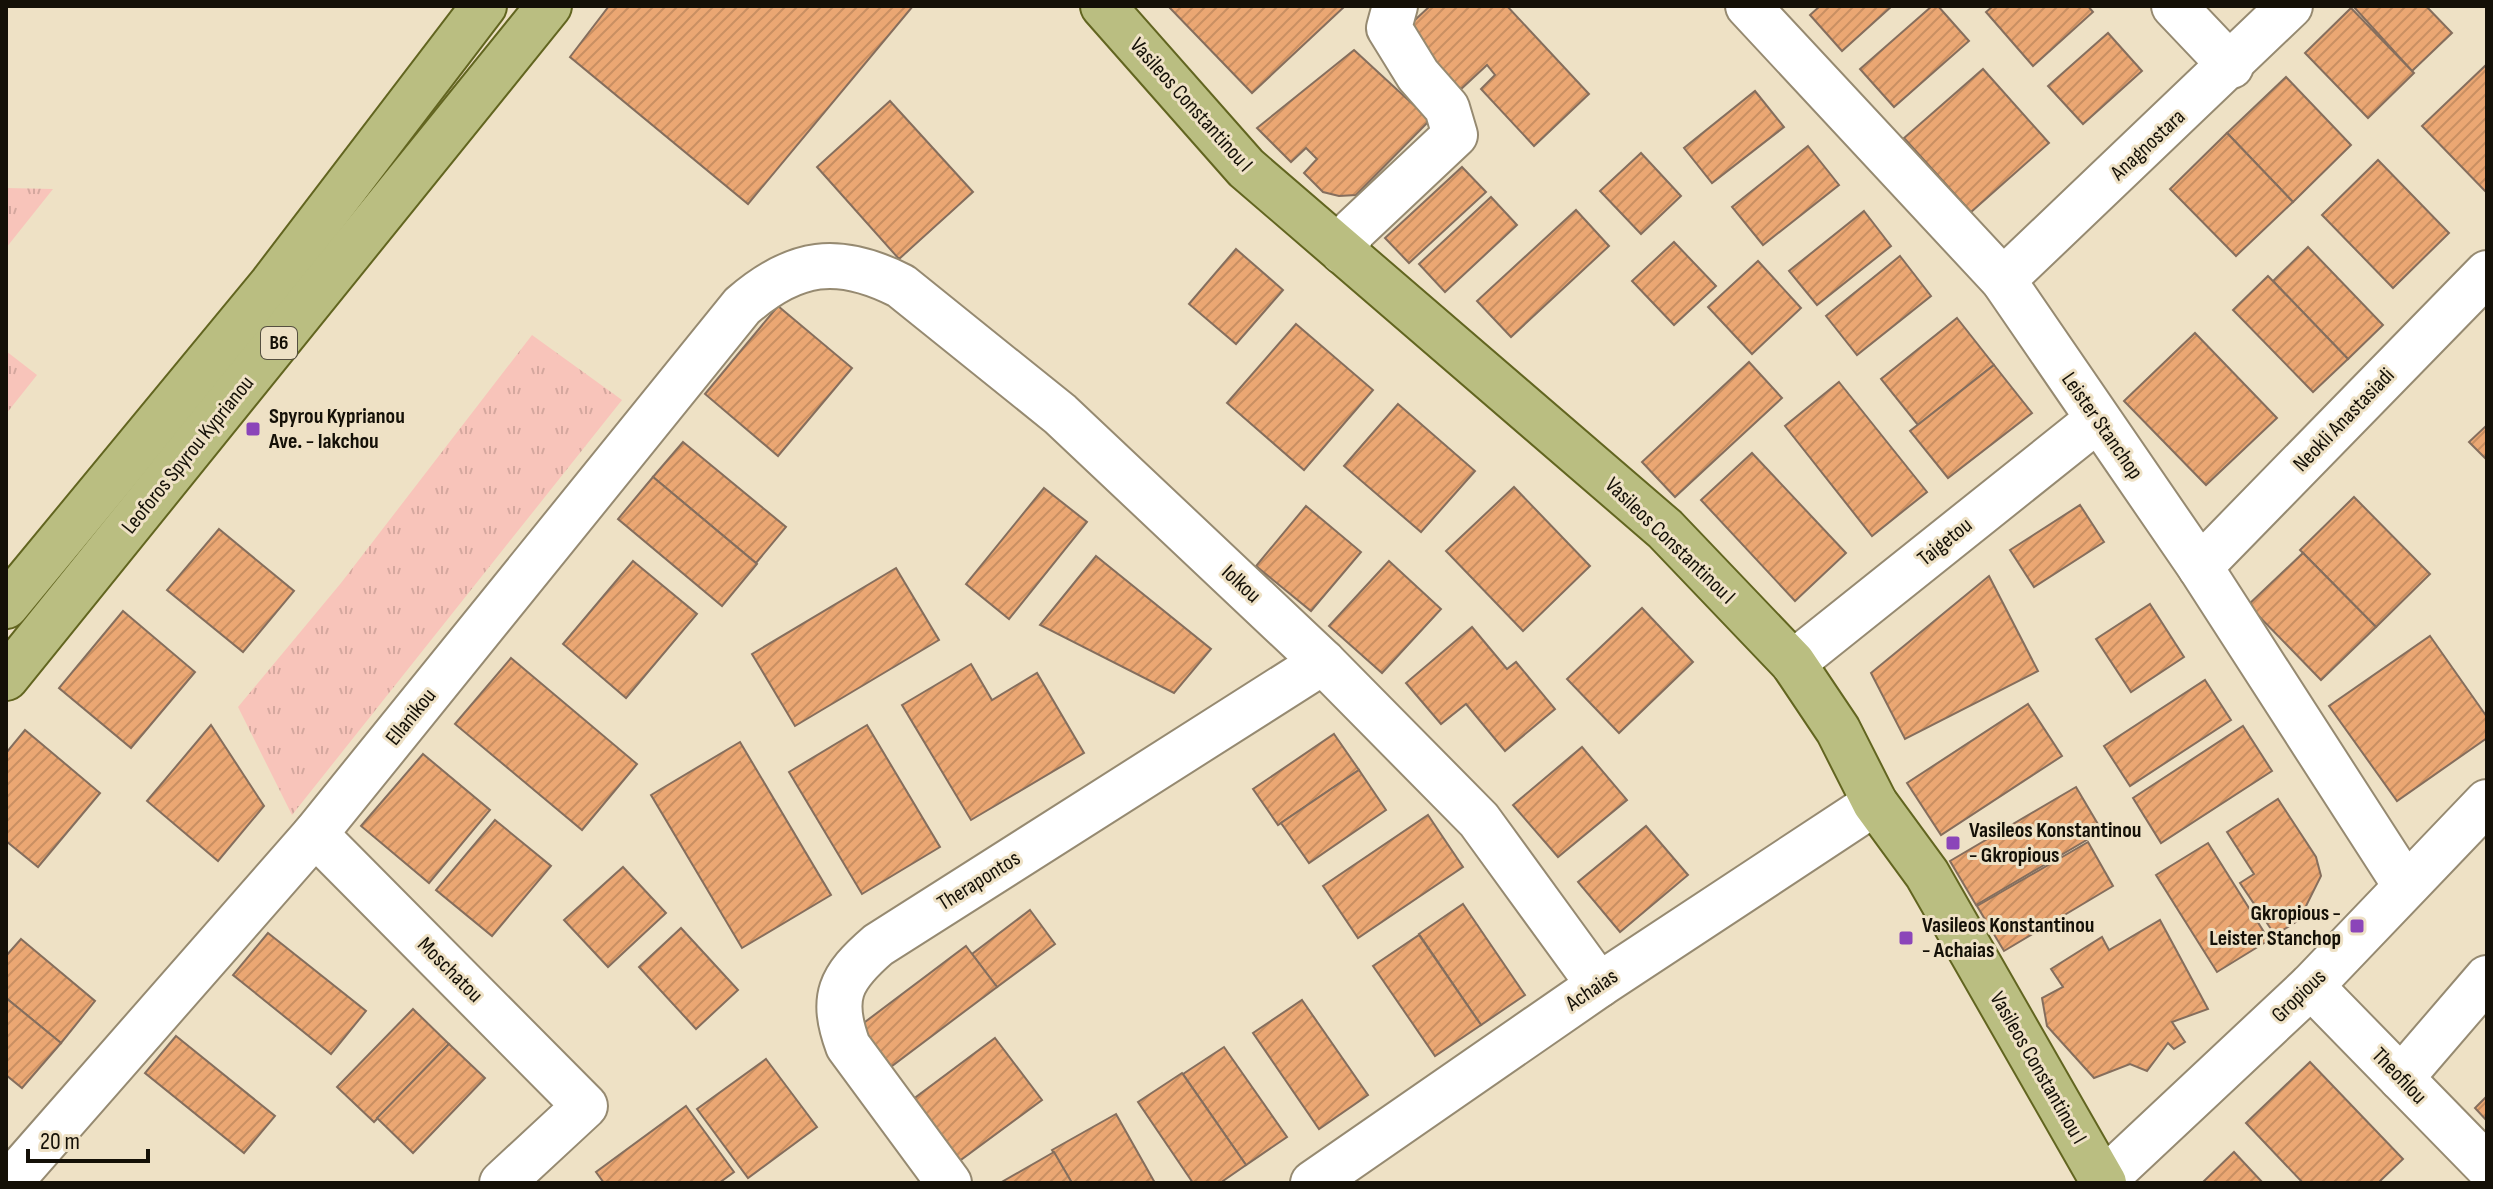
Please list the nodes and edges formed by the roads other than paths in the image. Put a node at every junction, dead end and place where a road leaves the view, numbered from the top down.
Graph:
1 (484, 6) edge
2 (549, 6) edge
3 (1103, 6) edge
4 (1395, 6) edge
5 (1748, 6) edge
6 (2174, 6) edge
7 (2290, 6) edge
8 (2231, 66) junction
9 (1343, 252) junction
10 (818, 266) joint
11 (2487, 273) edge
12 (2003, 280) junction
13 (2097, 420) junction
14 (2200, 567) junction
15 (6, 606) edge
16 (1323, 662) junction
17 (1793, 663) junction
18 (6, 678) edge
19 (2487, 802) edge
20 (1875, 803) junction
21 (315, 834) junction
22 (2405, 885) junction
23 (2487, 978) edge
24 (1599, 985) junction
25 (2311, 986) junction
26 (2401, 1078) junction
27 (2487, 1166) edge
28 (2104, 1182) edge
29 (9, 1183) edge
30 (502, 1183) edge
31 (949, 1183) edge
32 (1313, 1183) edge

1 - 15 main road, Leoforos Spyrou Kyprianou / B6
2 - 18 main road, Leoforos Spyrou Kyprianou / B6
3 - 9 main road, Vasileos Constantinou I
4 - 9 street
5 - 12 street, Leister Stanchop
6 - 8 street
7 - 8 street, Anagnostara
8 - 12 street, Anagnostara
9 - 17 main road, Vasileos Constantinou I
10 - 16 street, Iolkou
10 - 21 street, Ellanikou
11 - 14 street, Neokli Anastasiadi
12 - 13 street, Leister Stanchop
13 - 14 street, Leister Stanchop
13 - 17 street, Taigetou
14 - 22 street, Leister Stanchop
16 - 24 street, Iolkou
16 - 31 street, Therapontos
17 - 20 main road, Vasileos Constantinou I
19 - 22 street, Gropious
20 - 24 street, Achaias
20 - 28 main road, Vasileos Constantinou I
21 - 29 street, Ellanikou
21 - 30 street, Moschatou
22 - 25 street, Gropious
23 - 26 street
24 - 32 street, Achaias
25 - 26 street, Theofilou
25 - 28 street, Gropious
26 - 27 street, Theofilou

